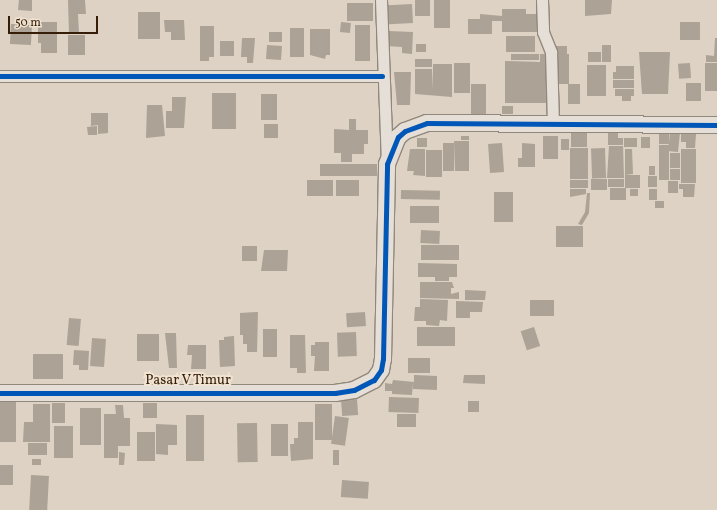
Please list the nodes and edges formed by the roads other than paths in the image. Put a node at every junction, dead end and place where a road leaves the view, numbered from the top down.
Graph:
1 (381, 0) edge
2 (542, 0) edge
3 (0, 76) edge
4 (382, 76) junction
5 (553, 125) junction
6 (717, 125) edge
7 (387, 164) junction
8 (0, 393) edge

1 - 4 street
2 - 5 street
3 - 4 street
4 - 7 street
5 - 6 street
5 - 7 street
7 - 8 street, Pasar V Timur

